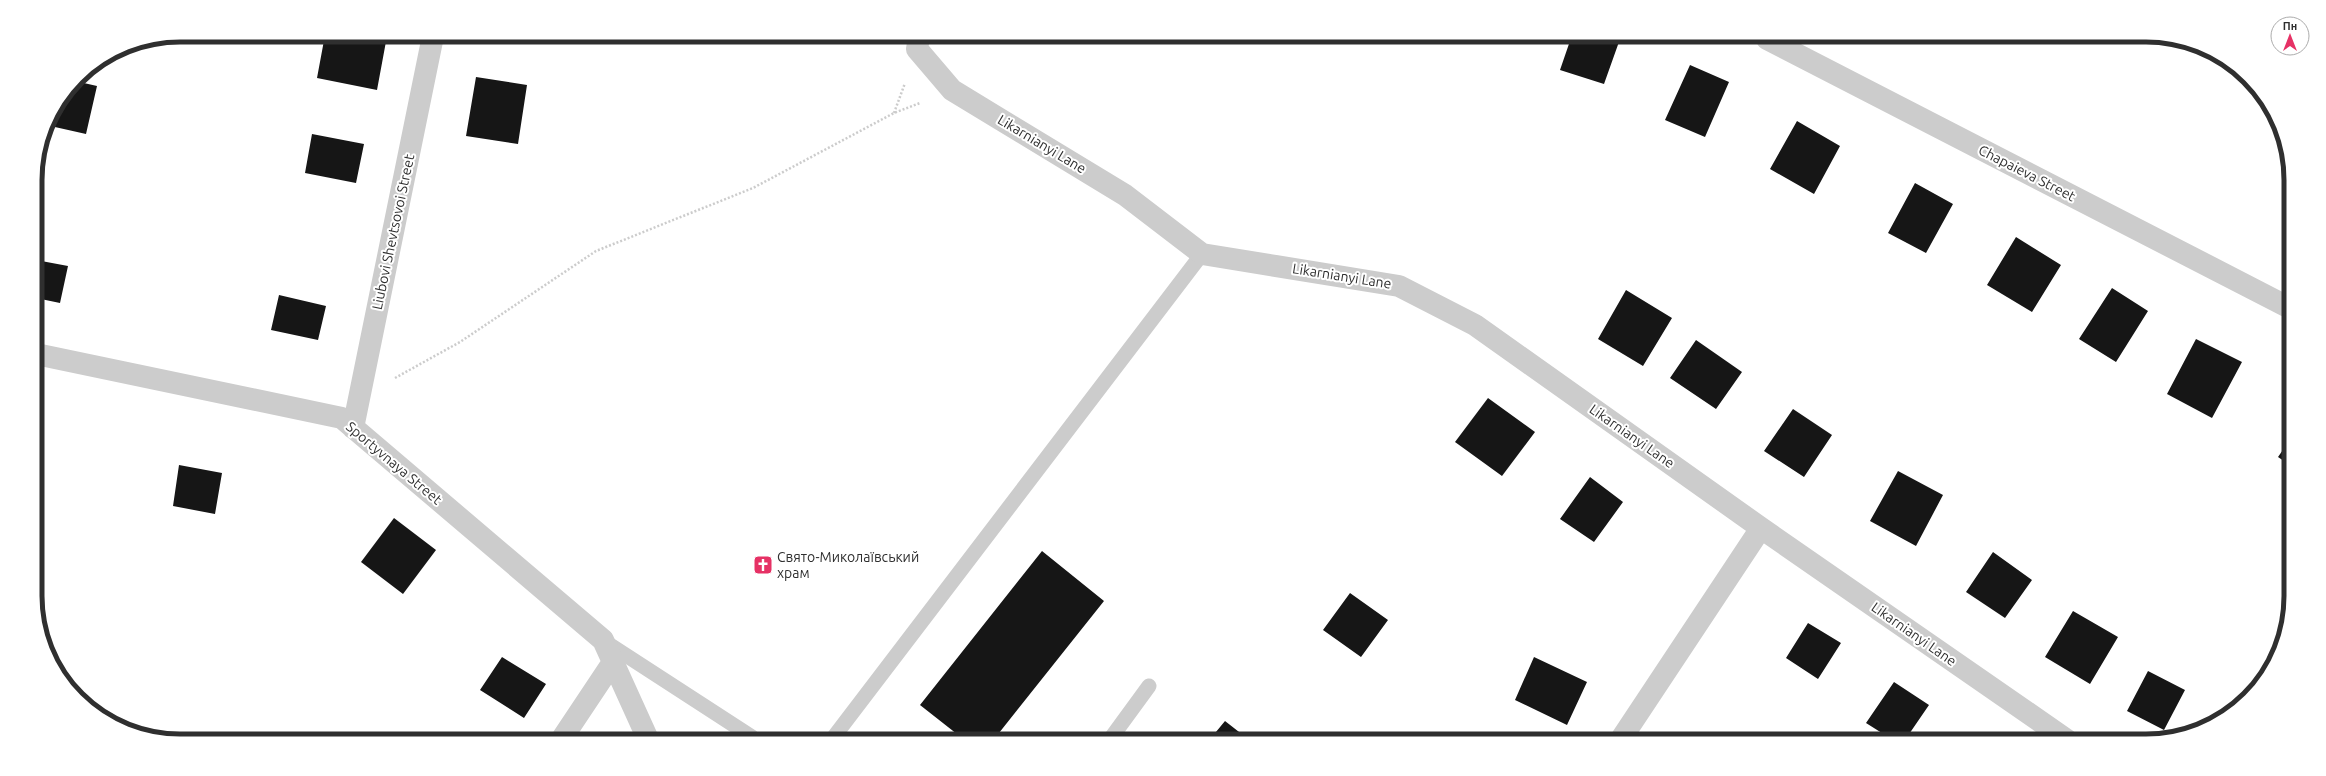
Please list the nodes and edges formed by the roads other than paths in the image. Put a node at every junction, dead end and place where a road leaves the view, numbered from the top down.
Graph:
1 (432, 42) edge
2 (1773, 42) edge
3 (918, 43) edge
4 (1202, 254) junction
5 (2284, 305) edge
6 (42, 355) edge
7 (353, 428) junction
8 (1762, 528) junction
9 (603, 640) junction
10 (613, 662) junction
11 (1149, 686) dead end
12 (565, 734) edge
13 (646, 734) edge
14 (747, 734) edge
15 (841, 734) edge
16 (1114, 734) edge
17 (1624, 734) edge
18 (2058, 734) edge

1 - 7 street, Liubovi Shevtsovoi Street
2 - 5 street, Chapaieva Street
3 - 4 street, Likarnianyi Lane
4 - 8 street, Likarnianyi Lane
4 - 15 lane
6 - 7 street, Sportyvnaya Street
7 - 9 street, Sportyvnaya Street
8 - 17 street
8 - 18 street, Likarnianyi Lane
9 - 10 street, Sportyvnaya Street
9 - 14 lane
10 - 12 street
10 - 13 street, Sportyvnaya Street
11 - 16 lane

